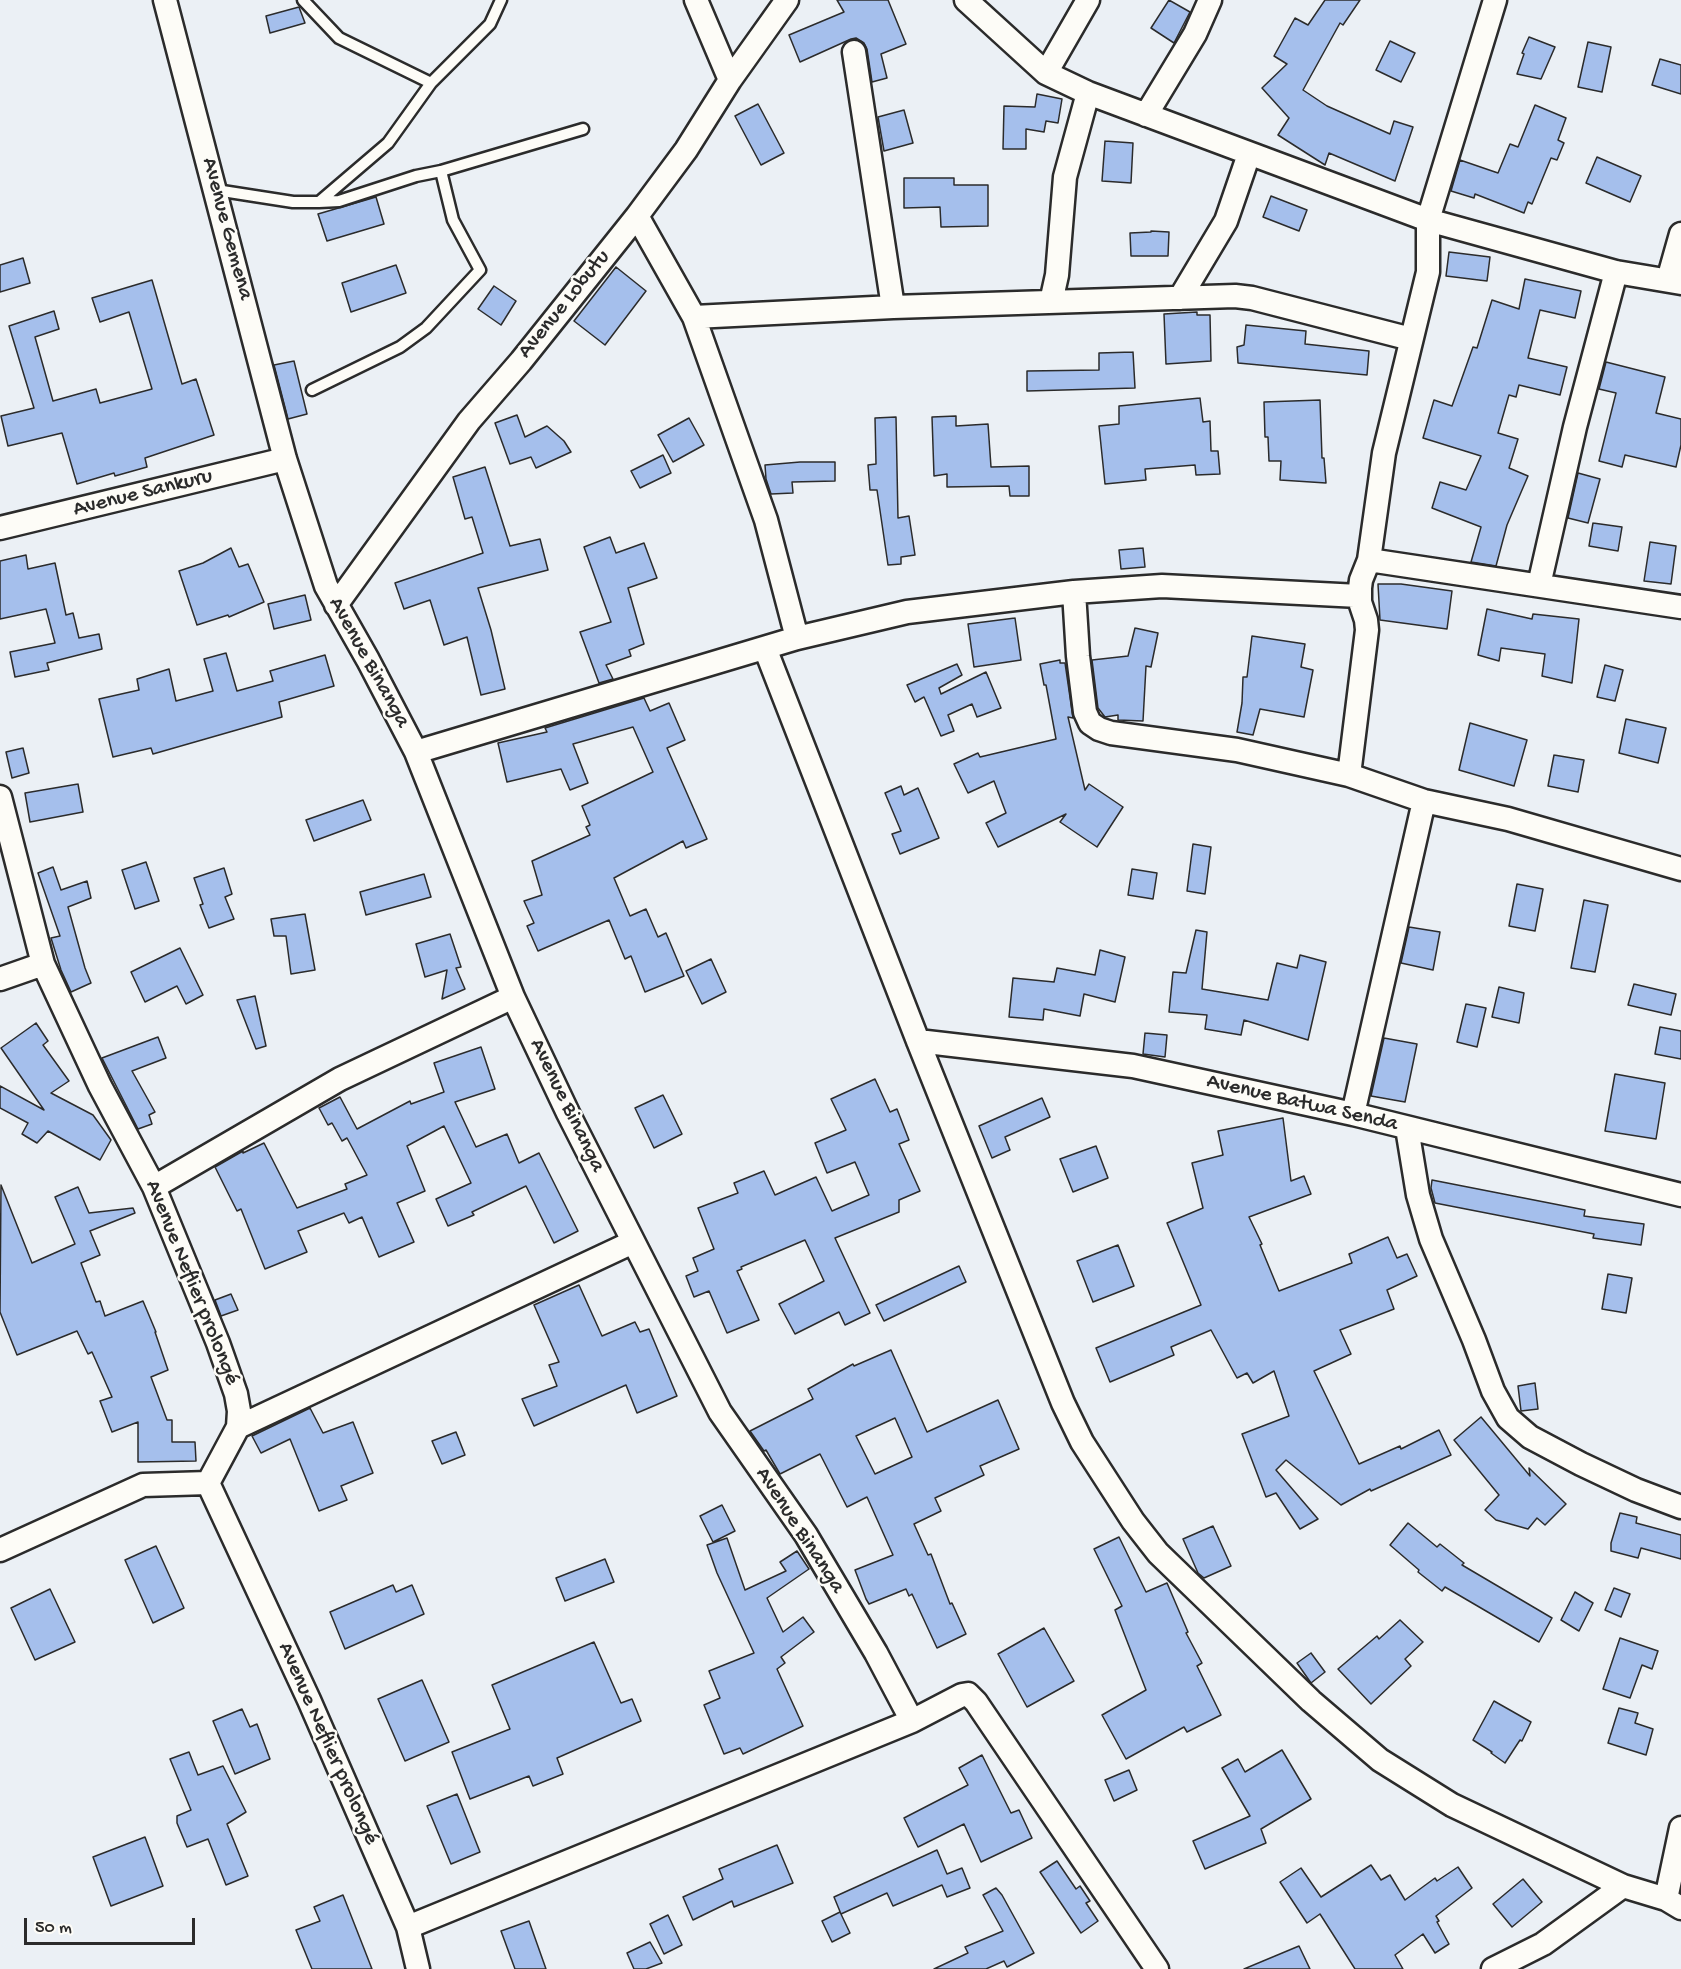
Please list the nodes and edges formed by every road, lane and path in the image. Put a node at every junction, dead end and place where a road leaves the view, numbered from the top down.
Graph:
1 (165, 0) edge
2 (303, 0) edge
3 (501, 0) edge
4 (696, 0) edge
5 (787, 0) edge
6 (966, 0) edge
7 (1088, 0) edge
8 (1210, 0) edge
9 (1495, 0) edge
10 (854, 52) dead end
11 (1046, 74) junction
12 (730, 80) junction
13 (431, 83) junction
14 (1088, 93) junction
15 (1146, 115) junction
16 (583, 129) dead end
17 (1249, 154) junction
18 (441, 171) junction
19 (216, 190) junction
20 (319, 202) junction
21 (637, 216) junction
22 (1428, 220) junction
23 (1681, 234) edge
24 (1616, 272) junction
25 (1674, 281) edge
26 (1180, 298) junction
27 (1051, 302) junction
28 (893, 307) junction
29 (694, 317) junction
30 (1412, 339) junction
31 (312, 390) dead end
32 (285, 459) junction
33 (0, 528) edge
34 (1369, 560) junction
35 (1539, 585) junction
36 (1074, 592) junction
37 (1359, 597) junction
38 (1680, 601) edge
39 (336, 605) junction
40 (797, 638) junction
41 (765, 648) junction
42 (416, 752) junction
43 (1349, 775) junction
44 (0, 797) edge
45 (1424, 801) junction
46 (1681, 869) edge
47 (43, 964) junction
48 (0, 979) edge
49 (513, 997) junction
50 (918, 1041) junction
51 (1353, 1113) junction
52 (1407, 1128) junction
53 (154, 1187) junction
54 (1681, 1195) edge
55 (633, 1242) junction
56 (238, 1427) junction
57 (208, 1483) junction
58 (1681, 1507) edge
59 (0, 1550) edge
60 (912, 1721) junction
61 (1681, 1828) edge
62 (1623, 1886) junction
63 (1673, 1903) edge
64 (408, 1927) junction
65 (418, 1969) edge
66 (1156, 1969) edge
67 (1493, 1969) edge

1 - 19 street, Avenue Gemena
2 - 13 lane
3 - 13 lane
4 - 12 street
5 - 12 street, Avenue Lobutu
6 - 11 street
7 - 11 street
8 - 15 street
9 - 22 street
10 - 28 street
11 - 14 street
12 - 21 street, Avenue Lobutu
13 - 20 lane
14 - 15 street
14 - 27 street
15 - 17 street
16 - 18 lane
17 - 22 street
17 - 26 street
18 - 20 lane
18 - 31 lane
19 - 20 lane
19 - 32 street, Avenue Gemena
21 - 29 street
21 - 39 street, Avenue Lobutu
22 - 24 street
22 - 30 street
23 - 25 street
24 - 25 street
24 - 35 street
26 - 27 street
26 - 30 street
27 - 28 street
28 - 29 street
29 - 40 street
30 - 34 street
32 - 33 street, Avenue Sankuru
32 - 39 street, Avenue Binanga
34 - 35 street
34 - 37 street
35 - 38 street
36 - 37 street
36 - 40 street
36 - 43 street
37 - 43 street
39 - 42 street, Avenue Binanga
40 - 41 street
41 - 42 street
41 - 50 street
42 - 49 street, Avenue Binanga
43 - 45 street
44 - 47 street, Avenue Neflier prolongé
45 - 46 street
45 - 51 street
47 - 48 street
47 - 53 street, Avenue Neflier prolongé
49 - 53 street
49 - 55 street, Avenue Binanga
50 - 51 street, Avenue Batwa Senda
50 - 62 street
51 - 52 street, Avenue Batwa Senda
52 - 54 street, Avenue Batwa Senda
52 - 58 street
53 - 56 street, Avenue Neflier prolongé
55 - 56 street
55 - 60 street, Avenue Binanga
56 - 57 street
57 - 59 street
57 - 64 street, Avenue Neflier prolongé
60 - 64 street
60 - 66 street
61 - 63 street
62 - 63 street
62 - 67 street
64 - 65 street, Avenue Neflier prolongé

